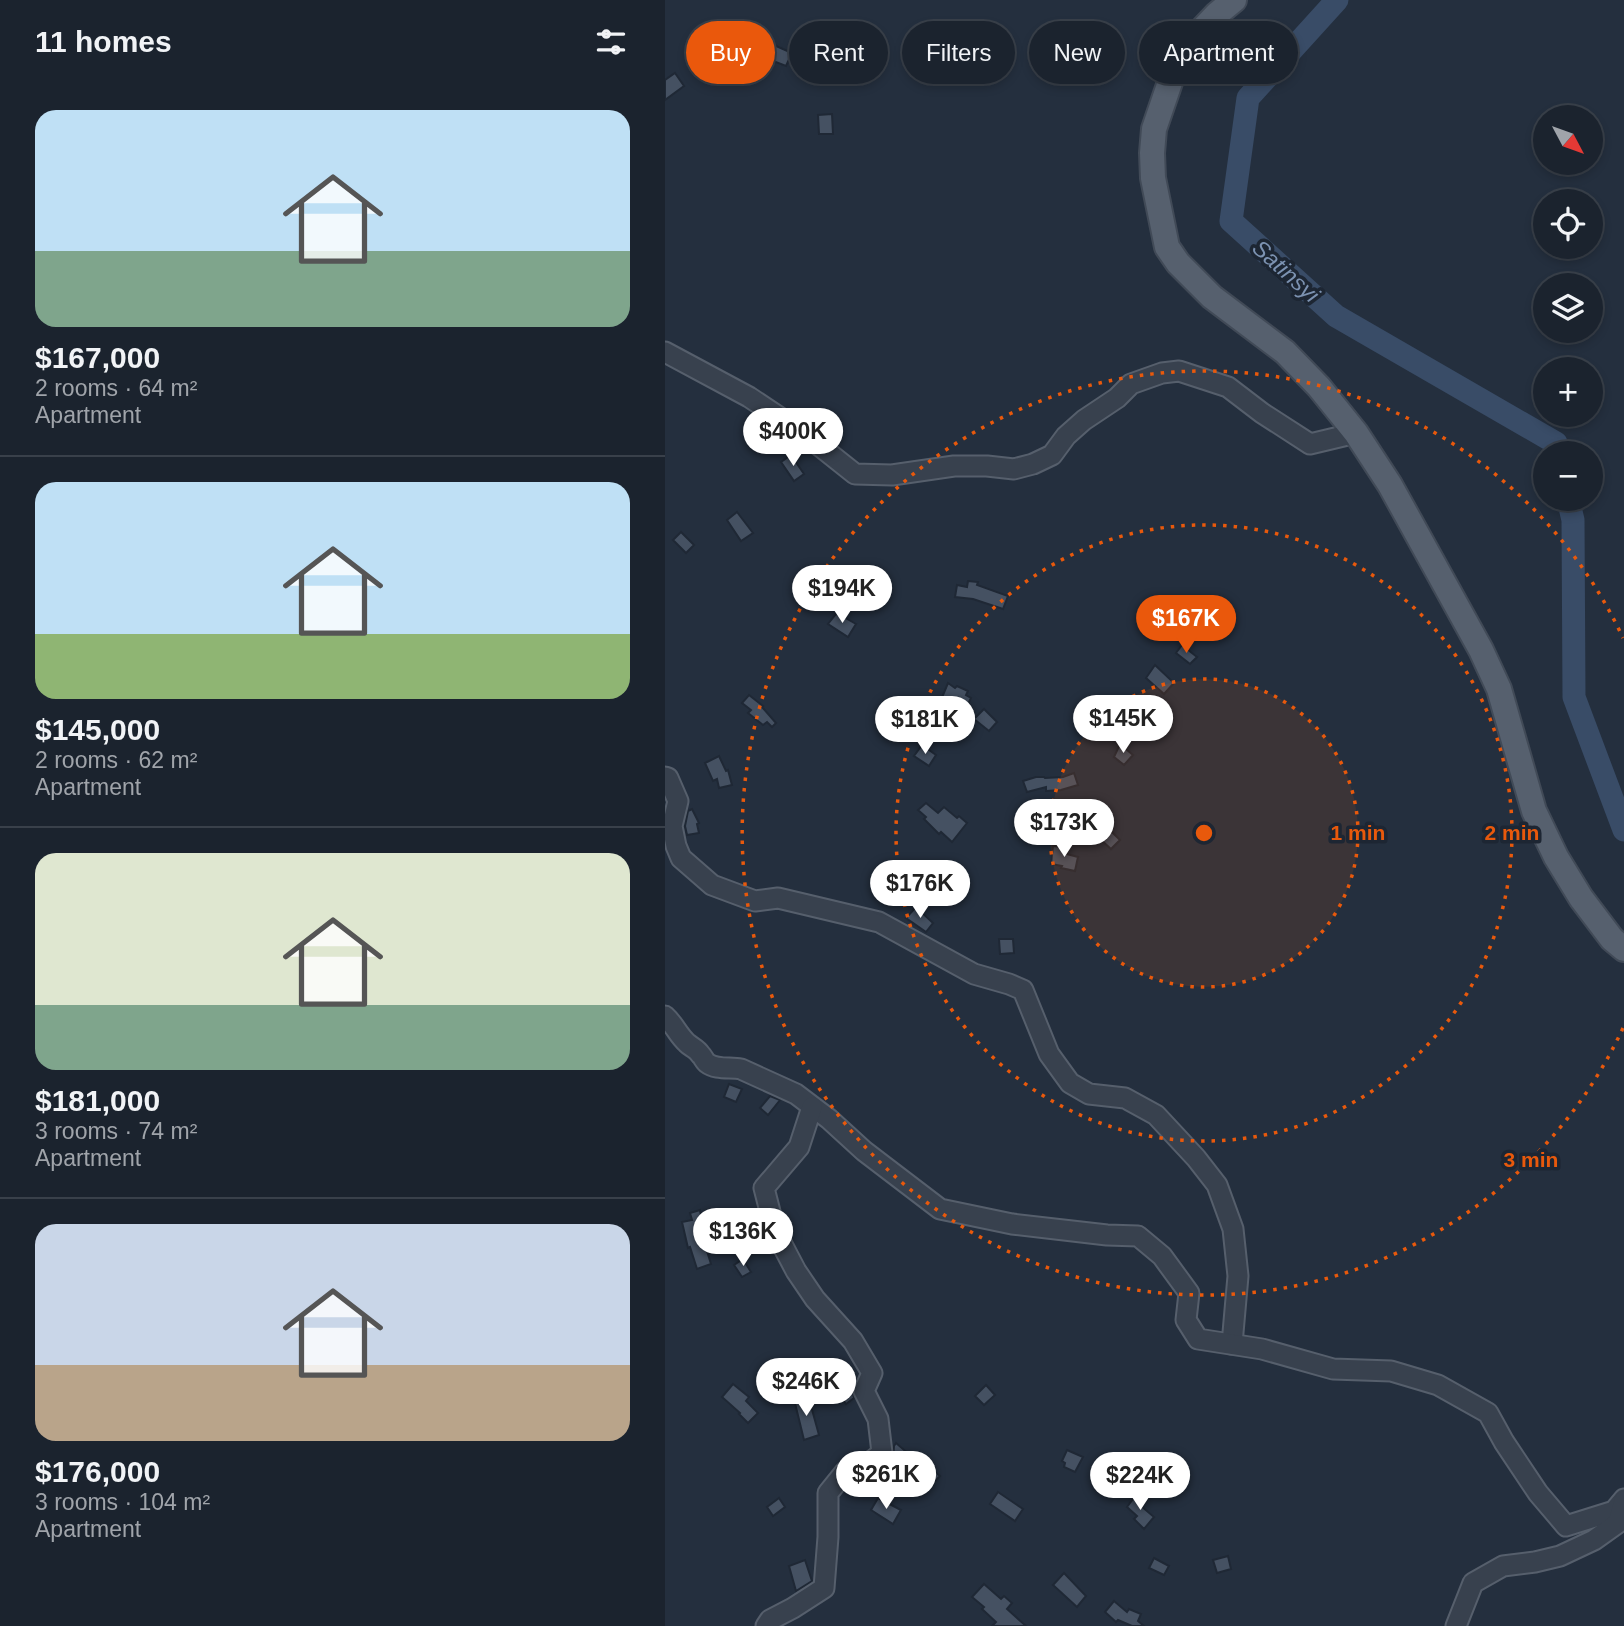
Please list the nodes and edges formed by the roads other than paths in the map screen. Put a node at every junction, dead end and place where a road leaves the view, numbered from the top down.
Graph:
1 (1234, 0) edge
2 (665, 352) edge
3 (1356, 433) junction
4 (665, 777) edge
5 (1624, 949) edge
6 (665, 1016) edge
7 (812, 1107) junction
8 (1232, 1344) junction
9 (1624, 1500) edge
10 (766, 1626) edge
11 (1456, 1626) edge

1 - 3 main road
2 - 3 street
3 - 5 main road
4 - 8 street
6 - 7 street
7 - 8 street
7 - 10 street
8 - 9 street
9 - 11 street

